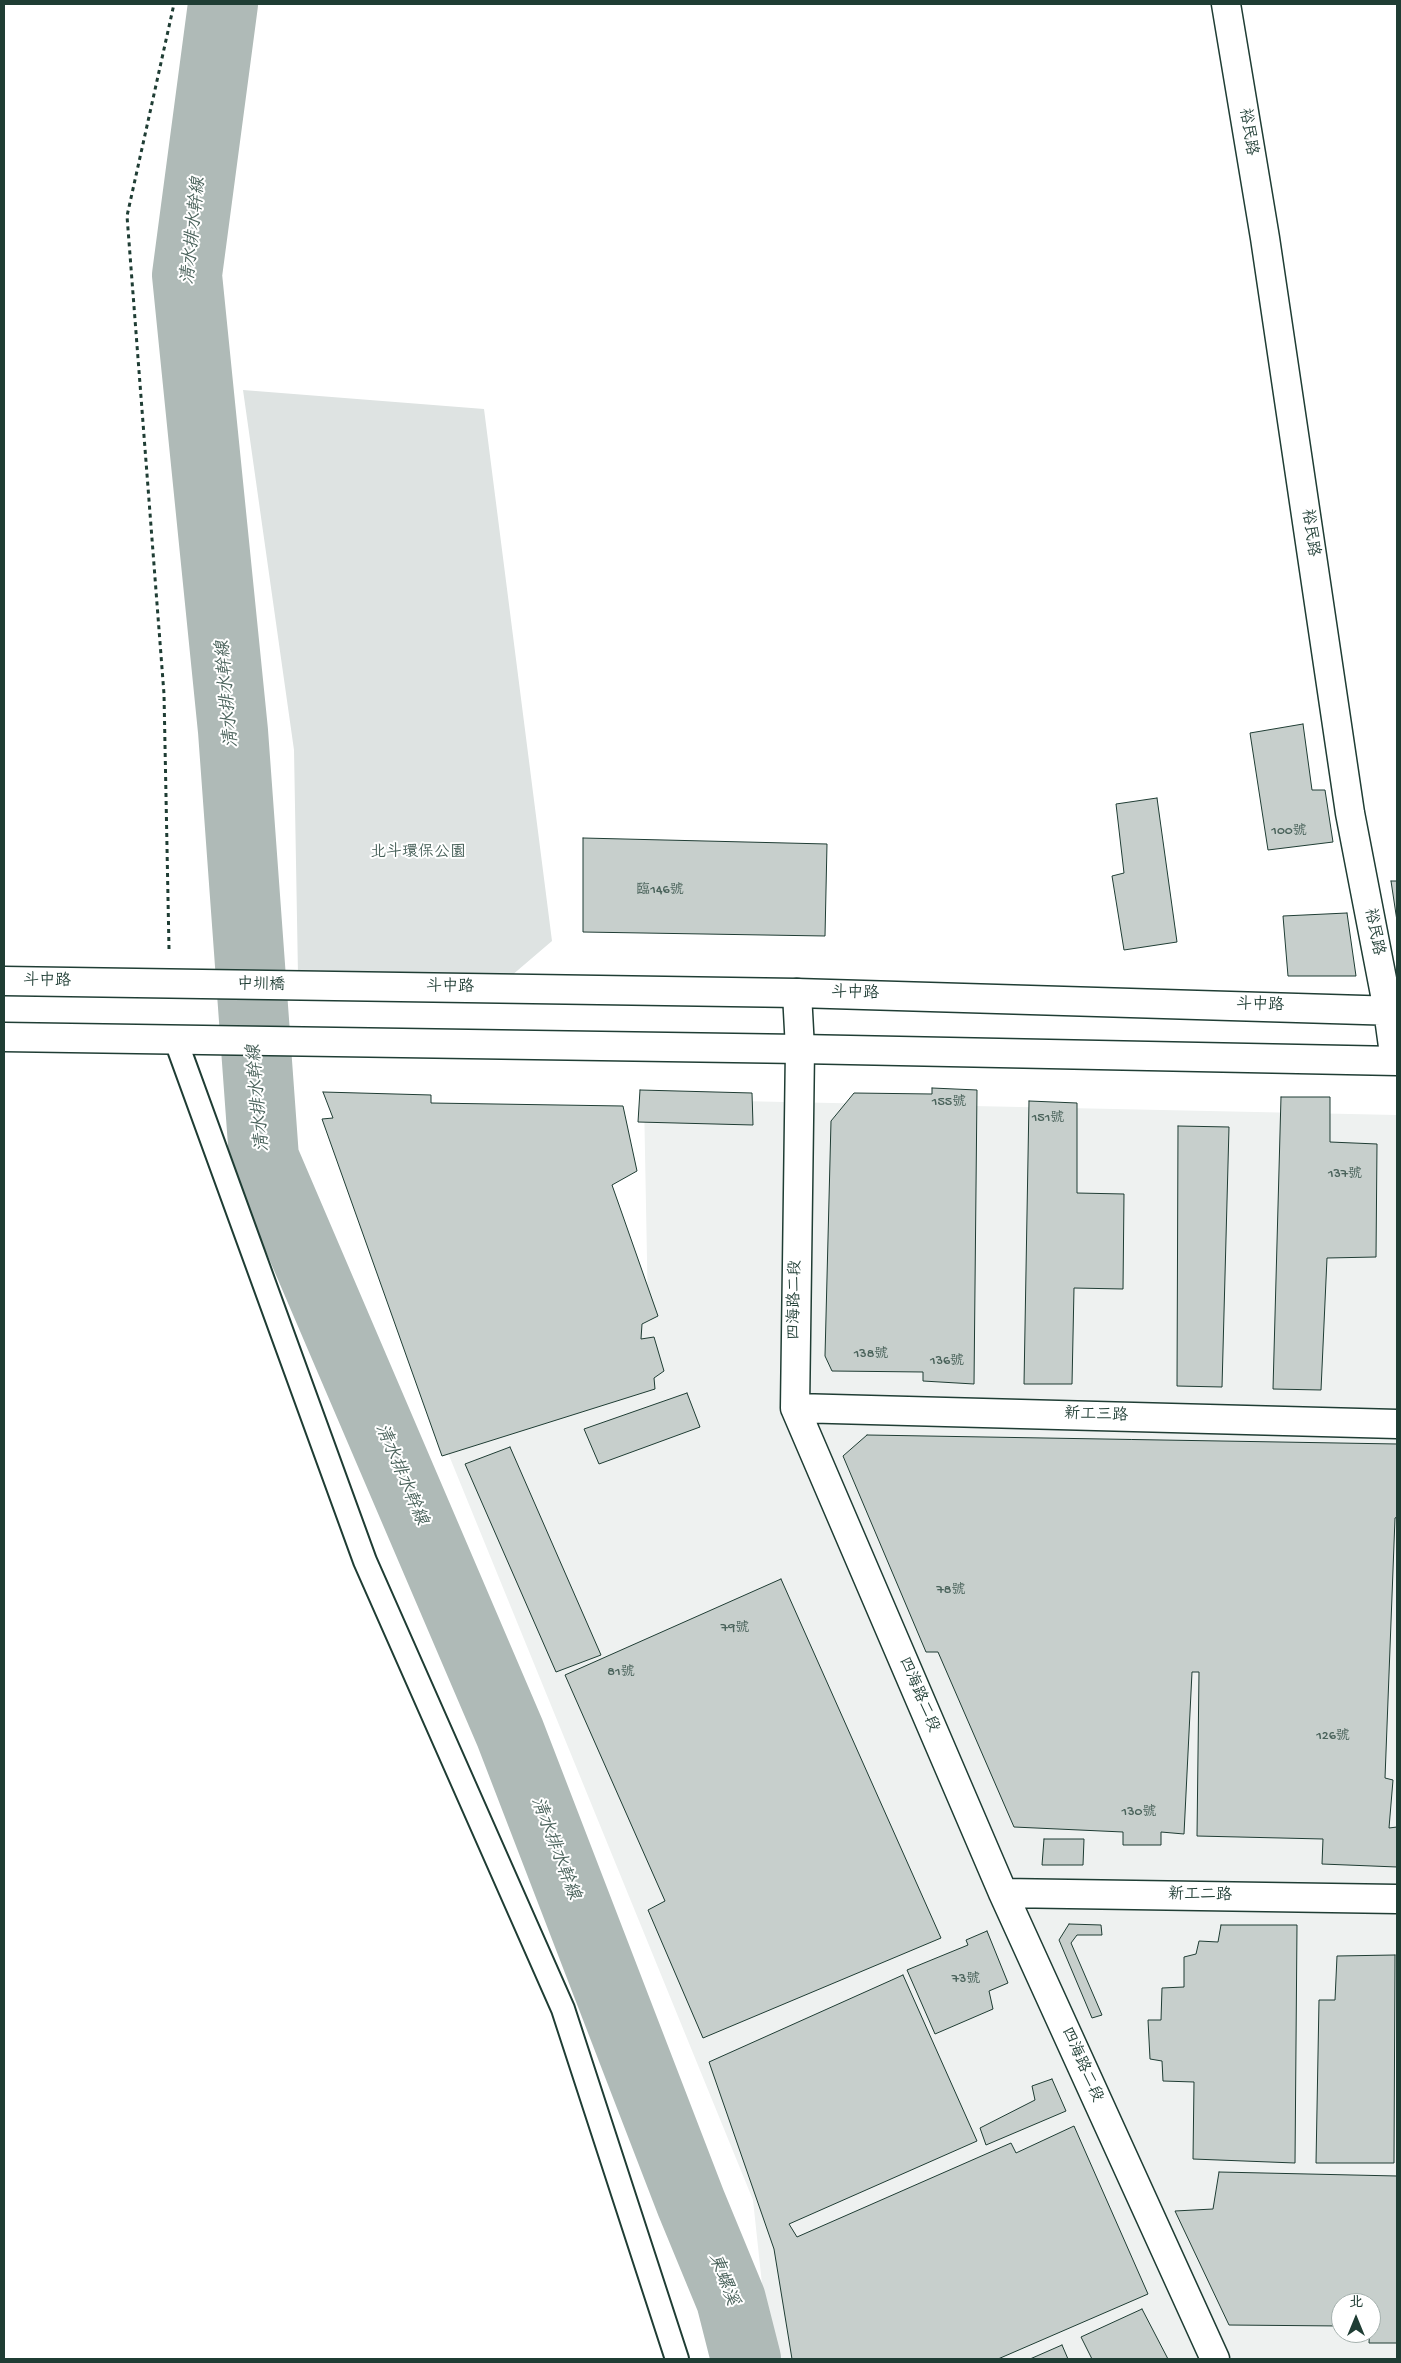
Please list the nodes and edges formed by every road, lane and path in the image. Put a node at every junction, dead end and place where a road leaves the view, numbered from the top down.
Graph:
1 (174, 4) edge
2 (1226, 4) edge
3 (4, 981) edge
4 (170, 985) junction
5 (209, 986) joint
6 (312, 987) joint
7 (797, 993) junction
8 (1392, 1010) edge
9 (4, 1037) edge
10 (176, 1041) junction
11 (800, 1049) junction
12 (1396, 1061) edge
13 (795, 1408) junction
14 (1397, 1424) edge
15 (1003, 1893) junction
16 (1397, 1899) edge
17 (677, 2359) edge
18 (1215, 2359) edge

1 - 4 path
2 - 8 street, 裕民路
3 - 4 street, 斗中路
4 - 5 street, 斗中路
5 - 6 street, 中圳橋
6 - 7 street, 斗中路
7 - 8 street, 斗中路
7 - 11 street, 四海路二段
8 - 12 street, 裕民路
9 - 10 street
10 - 11 street
10 - 17 lane
11 - 12 street
11 - 13 street, 四海路二段
13 - 14 street, 新工三路
13 - 15 street, 四海路二段
15 - 16 street, 新工二路
15 - 18 street, 四海路二段

